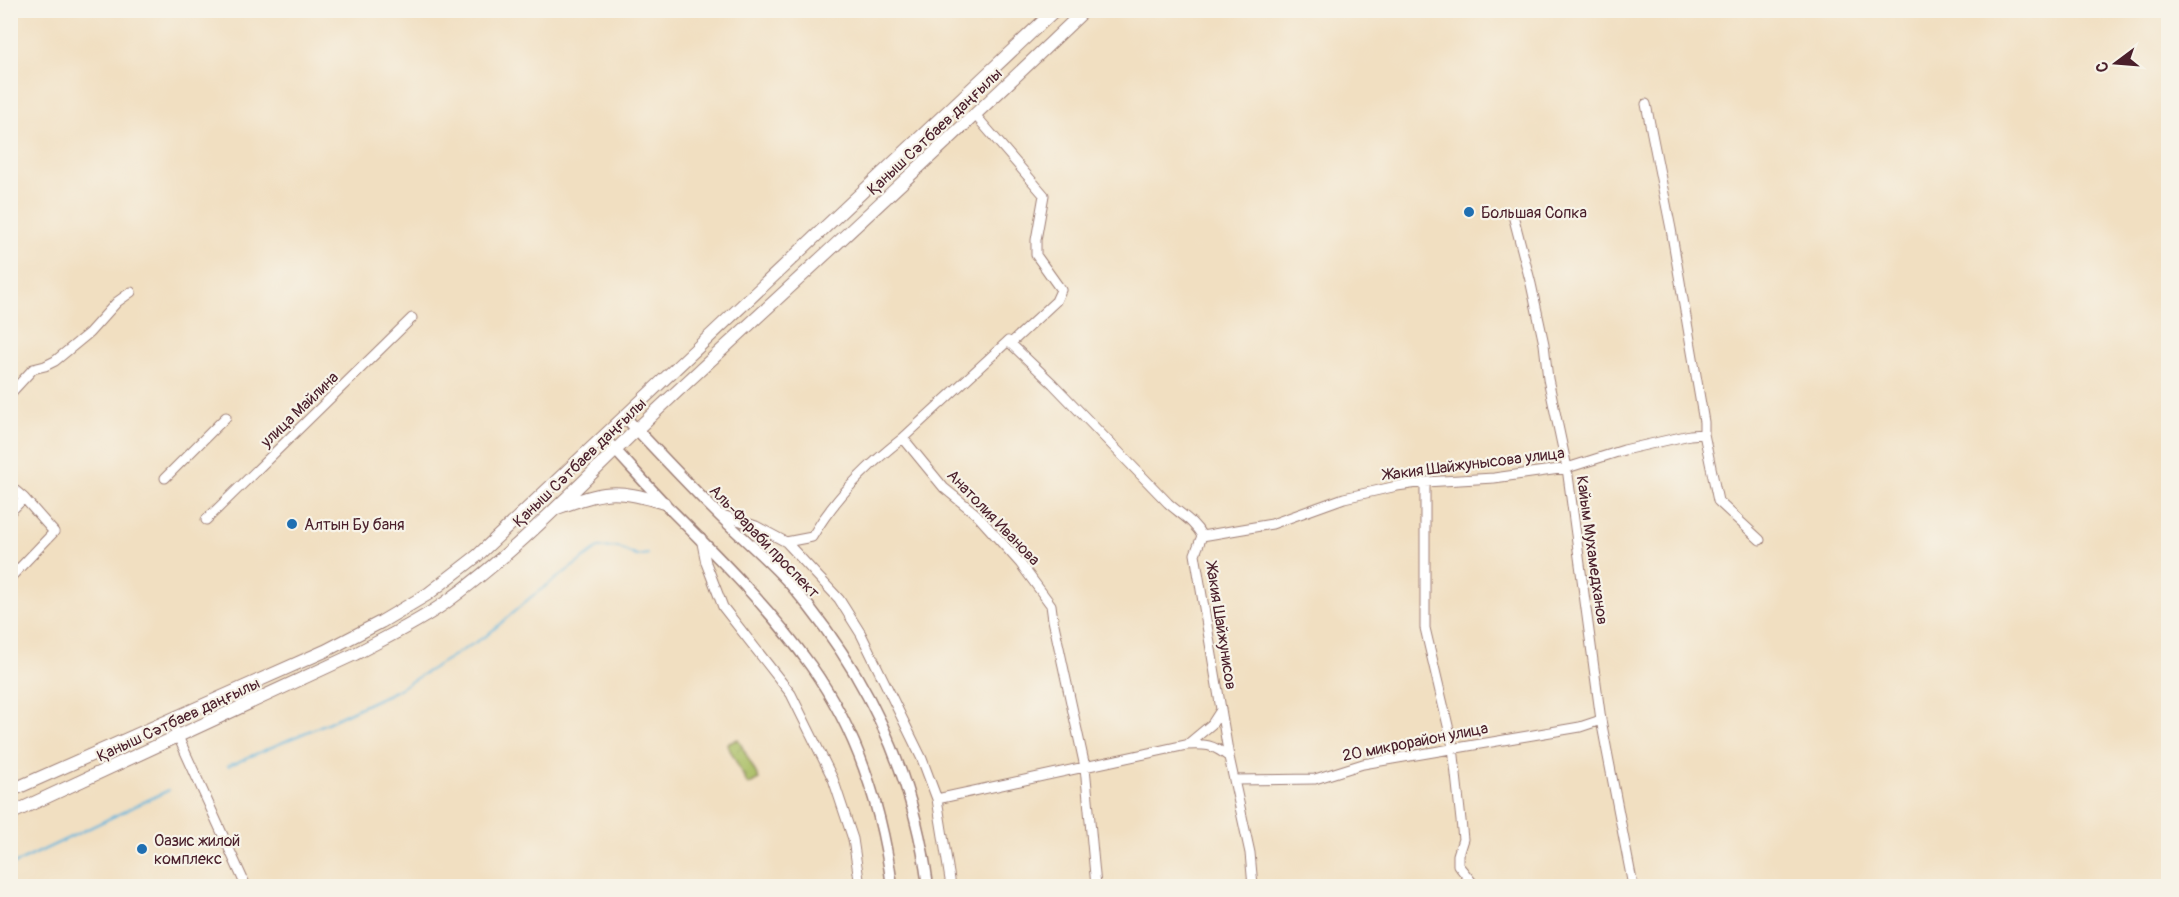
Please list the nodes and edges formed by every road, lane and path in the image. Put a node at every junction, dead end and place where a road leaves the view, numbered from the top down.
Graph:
1 (1055, 10) edge
2 (1085, 10) edge
3 (1646, 105) dead end
4 (976, 116) junction
5 (1514, 219) dead end
6 (131, 292) dead end
7 (411, 318) dead end
8 (1010, 342) junction
9 (10, 394) edge
10 (226, 417) dead end
11 (625, 417) junction
12 (636, 429) junction
13 (1704, 434) junction
14 (603, 437) junction
15 (903, 438) junction
16 (615, 450) junction
17 (1567, 468) junction
18 (165, 478) dead end
19 (1425, 482) junction
20 (10, 486) edge
21 (24, 498) junction
22 (664, 502) junction
23 (553, 510) junction
24 (10, 512) edge
25 (718, 514) junction
26 (206, 520) dead end
27 (1202, 536) junction
28 (701, 538) junction
29 (1760, 540) dead end
30 (786, 542) junction
31 (10, 578) edge
32 (1221, 710) junction
33 (1601, 720) junction
34 (171, 721) junction
35 (178, 738) junction
36 (1186, 745) junction
37 (1453, 747) junction
38 (1229, 757) junction
39 (1085, 767) junction
40 (1234, 780) junction
41 (10, 791) edge
42 (937, 799) junction
43 (10, 814) edge
44 (246, 886) edge
45 (860, 886) edge
46 (892, 886) edge
47 (928, 886) edge
48 (951, 886) edge
49 (1096, 886) edge
50 (1253, 886) edge
51 (1475, 886) edge
52 (1633, 886) edge

1 - 11 main road, Қаныш Сәтбаев даңғылы
2 - 4 main road, Қаныш Сәтбаев даңғылы
3 - 13 street
4 - 8 street
4 - 12 main road, Қаныш Сәтбаев даңғылы
5 - 17 street, Кайым Мухамедханов
6 - 9 street
7 - 26 street, улица Майлина
8 - 15 street
8 - 27 street
10 - 18 street
11 - 12 street, Аль-Фараби проспект
11 - 14 main road, Қаныш Сәтбаев даңғылы
12 - 16 main road, Қаныш Сәтбаев даңғылы
12 - 25 street, Аль-Фараби проспект
13 - 17 street, Жакия Шайжунысова улица
13 - 29 street
14 - 16 street
14 - 34 main road, Қаныш Сәтбаев даңғылы
15 - 30 street
15 - 39 street, Анатолия Иванова
16 - 22 street
16 - 23 main road, Қаныш Сәтбаев даңғылы
17 - 19 street, Жакия Шайжунысова улица
17 - 33 street, Кайым Мухамедханов
19 - 27 street, Жакия Шайжунысова улица
19 - 37 street
20 - 21 street
21 - 24 street
21 - 31 street
22 - 23 main road
22 - 28 street
23 - 35 main road, Қаныш Сәтбаев даңғылы
25 - 30 street
25 - 47 street, Аль-Фараби проспект
27 - 32 street, Жакия Шайжунисов
28 - 45 street
28 - 46 street
30 - 42 street
32 - 36 street
32 - 38 street, Жакия Шайжунисов
33 - 37 street, 20 микрорайон улица
33 - 52 street, Кайым Мухамедханов
34 - 35 street
34 - 41 main road, Қаныш Сәтбаев даңғылы
35 - 43 main road, Қаныш Сәтбаев даңғылы
35 - 44 street
36 - 38 street
36 - 39 street
37 - 40 street, 20 микрорайон улица
37 - 51 street
38 - 40 street, Жакия Шайжунисов
39 - 42 street
39 - 49 street, Анатолия Иванова
40 - 50 street, Жакия Шайжунисов
42 - 48 street

